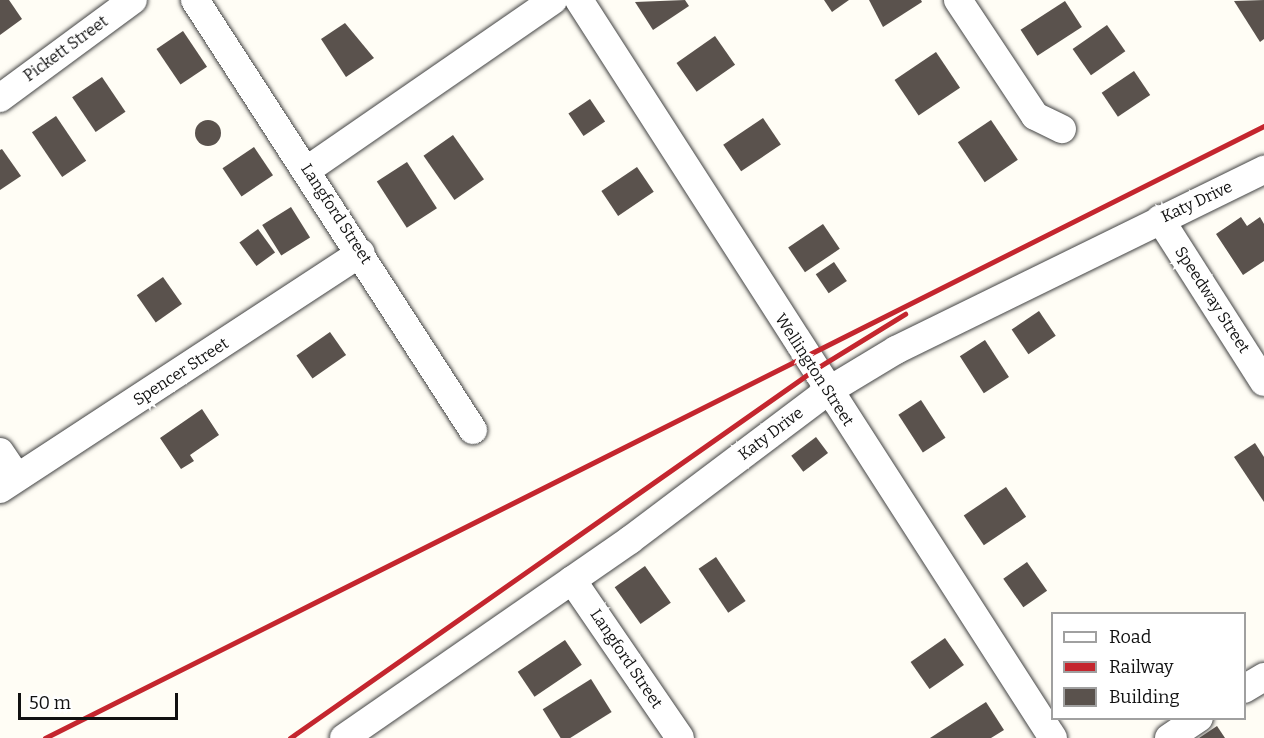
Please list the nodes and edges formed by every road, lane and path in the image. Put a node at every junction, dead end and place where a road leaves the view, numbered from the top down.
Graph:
1 (133, 0) edge
2 (195, 0) edge
3 (553, 0) edge
4 (579, 0) edge
5 (958, 0) edge
6 (0, 98) edge
7 (1062, 129) dead end
8 (307, 170) junction
9 (1264, 170) edge
10 (1160, 219) junction
11 (361, 253) junction
12 (1264, 382) edge
13 (828, 391) junction
14 (473, 430) dead end
15 (0, 452) edge
16 (9, 483) edge
17 (572, 580) junction
18 (1264, 677) edge
19 (1246, 688) edge
20 (1196, 720) edge
21 (344, 738) edge
22 (680, 738) edge
23 (1053, 738) edge
24 (1169, 738) edge

1 - 6 street, Pickett Street
2 - 8 street, Langford Street
3 - 8 street
4 - 13 street, Wellington Street
5 - 7 street
8 - 11 street, Langford Street
9 - 10 street, Katy Drive
10 - 12 street, Speedway Street
10 - 13 street, Katy Drive
11 - 14 street, Langford Street
11 - 16 street, Spencer Street
13 - 17 street, Katy Drive
13 - 23 street, Wellington Street
15 - 16 street
17 - 21 street, Katy Drive
17 - 22 street, Langford Street
18 - 19 street
20 - 24 street

